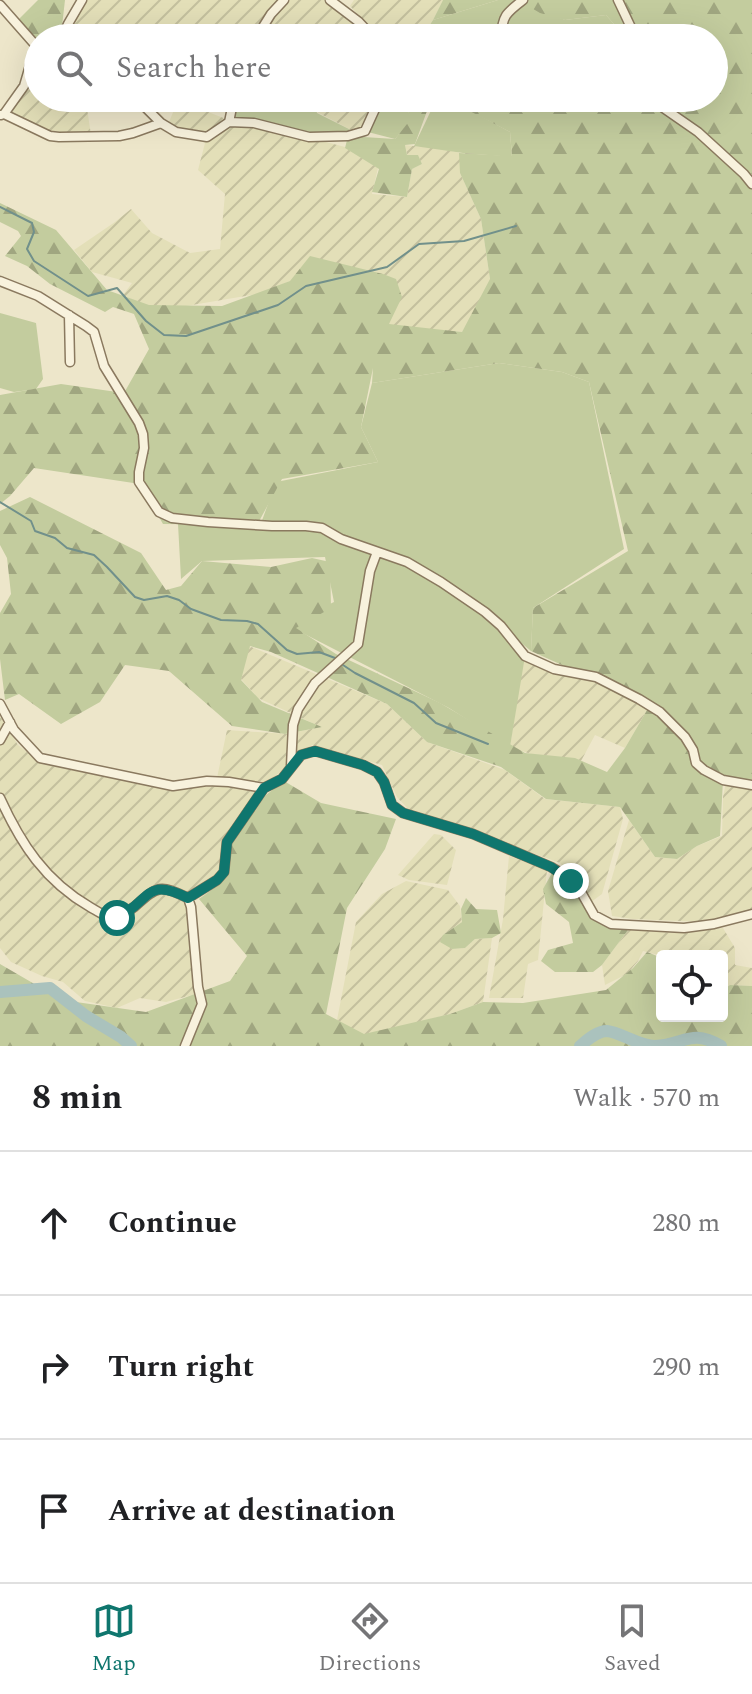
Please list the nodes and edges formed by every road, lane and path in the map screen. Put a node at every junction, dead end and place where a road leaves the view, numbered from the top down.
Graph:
1 (82, 0) edge
2 (284, 0) edge
3 (330, 0) edge
4 (523, 0) edge
5 (618, 0) edge
6 (0, 5) edge
7 (69, 24) edge
8 (265, 24) edge
9 (361, 24) edge
10 (502, 24) edge
11 (629, 24) edge
12 (24, 32) edge
13 (24, 86) edge
14 (150, 112) edge
15 (231, 112) edge
16 (374, 112) edge
17 (669, 112) edge
18 (2, 115) edge
19 (229, 122) junction
20 (161, 123) junction
21 (752, 184) edge
22 (0, 281) edge
23 (69, 315) junction
24 (70, 362) dead end
25 (377, 552) junction
26 (0, 704) edge
27 (10, 722) junction
28 (0, 740) edge
29 (291, 767) junction
30 (752, 785) edge
31 (264, 788) junction
32 (0, 798) edge
33 (188, 898) junction
34 (752, 914) edge
35 (185, 1046) edge

1 - 7 street
2 - 8 street
3 - 9 street
4 - 10 street
5 - 11 street
6 - 12 street
13 - 18 street
14 - 20 street
15 - 19 street
16 - 19 street
17 - 21 street
18 - 20 street
19 - 20 street
22 - 23 street
23 - 24 street
23 - 25 street
25 - 29 street
25 - 30 street
26 - 27 street
27 - 28 street
27 - 31 street
29 - 31 street
29 - 34 street
31 - 33 street
32 - 33 street
33 - 35 street

